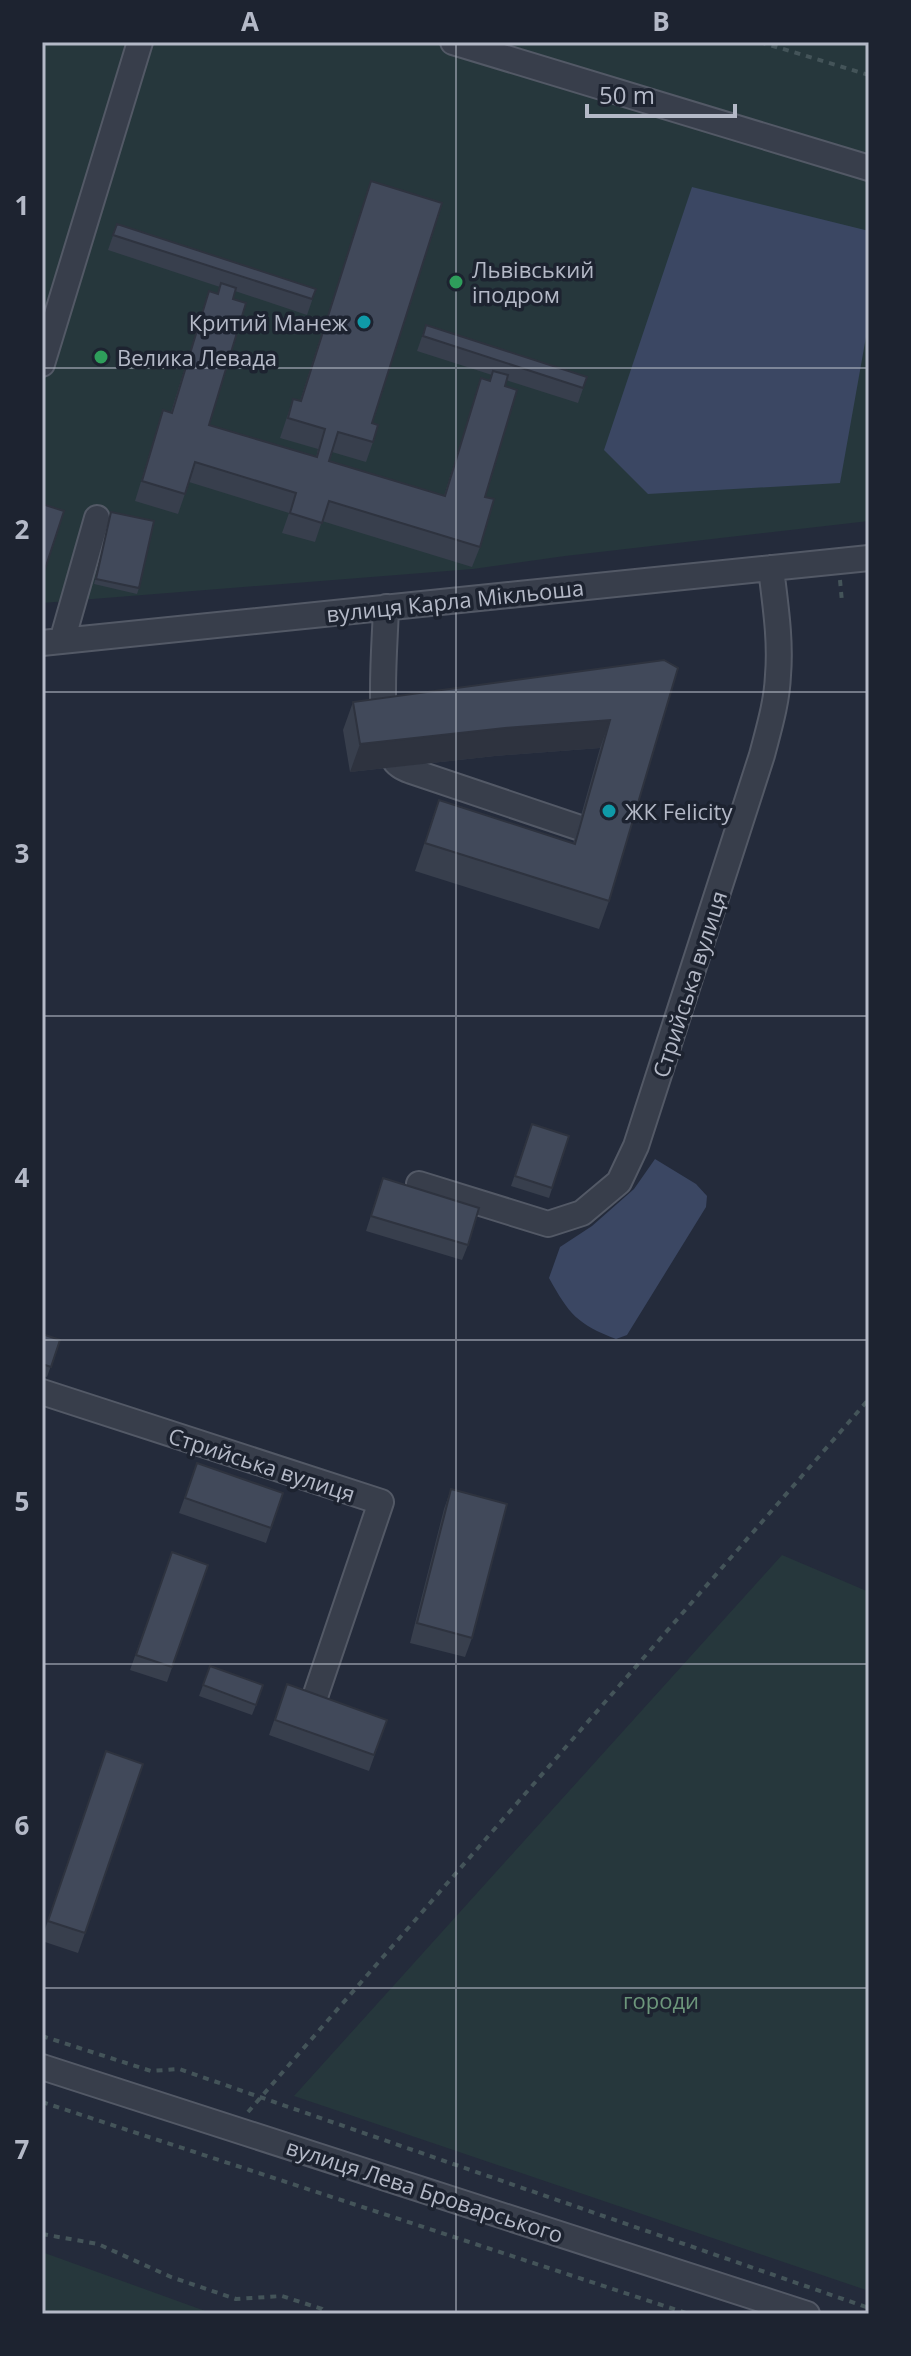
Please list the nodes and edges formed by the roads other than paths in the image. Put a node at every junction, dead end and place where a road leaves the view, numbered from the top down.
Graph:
1 (140, 42) edge
2 (453, 42) edge
3 (869, 168) edge
4 (42, 364) edge
5 (97, 518) dead end
6 (869, 558) edge
7 (771, 568) junction
8 (386, 607) junction
9 (52, 642) edge
10 (620, 841) edge
11 (419, 1184) dead end
12 (42, 1392) edge
13 (316, 1694) edge
14 (42, 2067) edge
15 (807, 2314) edge

1 - 4 street
2 - 3 street
5 - 9 street
6 - 7 street, вулиця Карла Мікльоша
7 - 8 street, вулиця Карла Мікльоша
7 - 11 street, Стрийська вулиця
8 - 9 street, вулиця Карла Мікльоша
8 - 10 street
12 - 13 street, Стрийська вулиця
14 - 15 street, вулиця Лева Броварського

